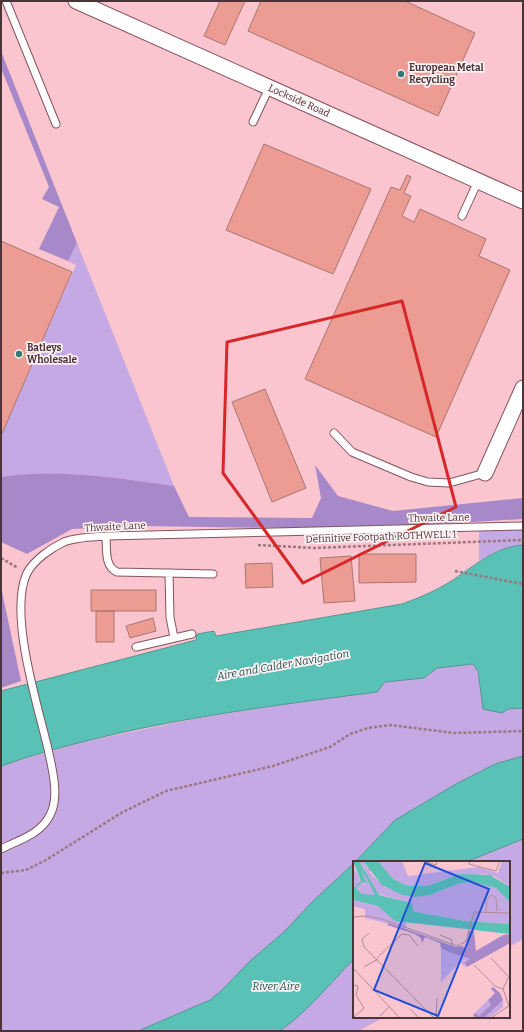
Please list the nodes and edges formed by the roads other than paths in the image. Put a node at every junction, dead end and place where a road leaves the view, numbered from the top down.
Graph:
1 (6, 1) edge
2 (76, 1) edge
3 (269, 88) junction
4 (254, 122) dead end
5 (56, 124) dead end
6 (478, 181) junction
7 (523, 201) edge
8 (462, 216) dead end
9 (523, 388) edge
10 (334, 432) dead end
11 (485, 473) joint
12 (523, 526) edge
13 (106, 536) junction
14 (170, 573) junction
15 (213, 574) dead end
16 (192, 634) dead end
17 (174, 638) junction
18 (136, 647) dead end
19 (1, 848) edge

1 - 5 lane
2 - 3 street, Lockside Road
3 - 4 lane
3 - 6 street, Lockside Road
6 - 7 street, Lockside Road
6 - 8 lane
9 - 11 street
10 - 11 lane
12 - 13 lane, Thwaite Lane
13 - 14 lane
13 - 19 lane, Thwaite Lane
14 - 15 lane
14 - 17 lane
16 - 17 lane
17 - 18 lane

